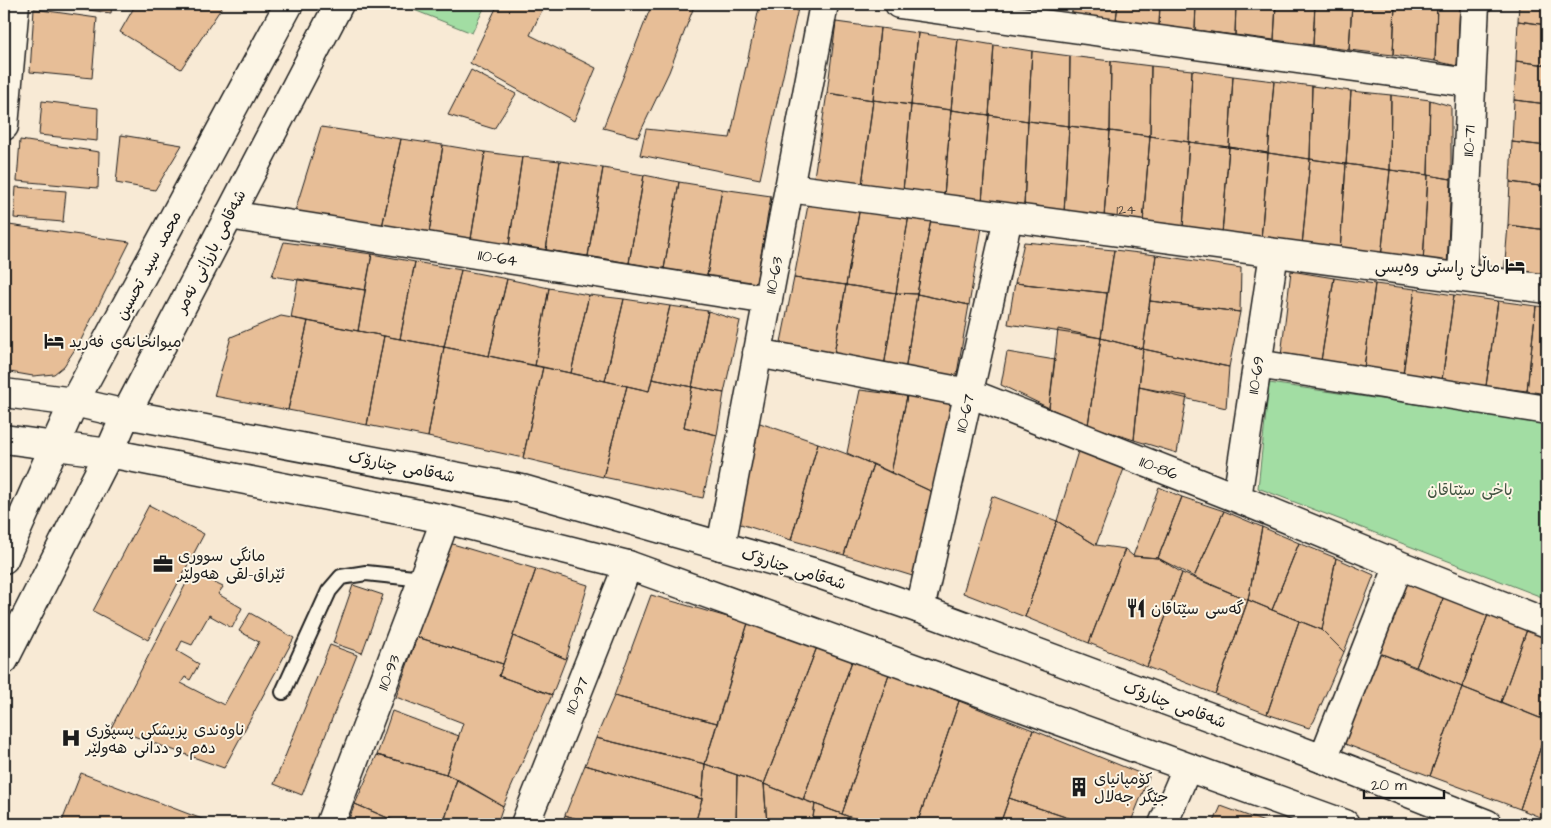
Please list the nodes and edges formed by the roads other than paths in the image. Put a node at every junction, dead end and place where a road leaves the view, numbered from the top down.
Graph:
1 (15, 4) edge
2 (289, 4) edge
3 (339, 4) edge
4 (824, 4) edge
5 (899, 4) edge
6 (1475, 4) edge
7 (1044, 14) edge
8 (1471, 83) junction
9 (4, 126) edge
10 (789, 188) junction
11 (229, 215) junction
12 (1008, 218) junction
13 (1274, 253) junction
14 (1462, 277) junction
15 (1547, 288) edge
16 (768, 300) junction
17 (757, 353) junction
18 (1257, 364) junction
19 (4, 393) edge
20 (969, 393) junction
21 (74, 402) junction
22 (1547, 410) edge
23 (126, 414) junction
24 (4, 439) edge
25 (56, 446) junction
26 (109, 453) junction
27 (1237, 498) junction
28 (444, 519) junction
29 (721, 546) junction
30 (4, 559) edge
31 (628, 565) junction
32 (1399, 565) junction
33 (423, 578) junction
34 (920, 609) junction
35 (1547, 623) edge
36 (4, 660) edge
37 (283, 692) dead end
38 (1323, 759) junction
39 (1187, 768) junction
40 (330, 824) edge
41 (525, 824) edge
42 (1163, 824) edge
43 (1345, 824) edge
44 (1487, 824) edge

1 - 9 street
2 - 21 street, محمد سید تحسین
3 - 11 street, شەقامی بارزانی نەمر
4 - 10 street, 110-63
5 - 7 street
6 - 8 street, 110-71
7 - 8 street
8 - 14 street, 110-71
10 - 12 street
10 - 16 street, 110-63
11 - 16 street, 110-64
11 - 23 street, شەقامی بارزانی نەمر
12 - 13 street
12 - 20 street, 110-67
13 - 14 street
13 - 18 street, 110-69
14 - 15 street
16 - 17 street, 110-63
17 - 20 street, 110-86
17 - 29 street, 110-63
18 - 22 street
18 - 27 street, 110-69
19 - 21 street, شەقامی چنارۆک
20 - 27 street, 110-86
20 - 34 street, 110-67
21 - 23 street, شەقامی چنارۆک
21 - 25 street, محمد سید تحسین
23 - 26 street, شەقامی بارزانی نەمر
23 - 29 street, شەقامی چنارۆک
24 - 25 street
25 - 26 street
25 - 30 street, محمد سید تحسین
26 - 28 street
26 - 36 street, شەقامی بارزانی نەمر
27 - 32 street, 110-86
28 - 31 street
28 - 33 street, 110-93
29 - 34 street, شەقامی چنارۆک
31 - 39 street
31 - 41 street, 110-97
32 - 35 street, 110-86
32 - 38 street
33 - 37 lane
33 - 40 street, 110-93
34 - 38 street, شەقامی چنارۆک
38 - 44 street, شەقامی چنارۆک
39 - 42 street
39 - 43 street

